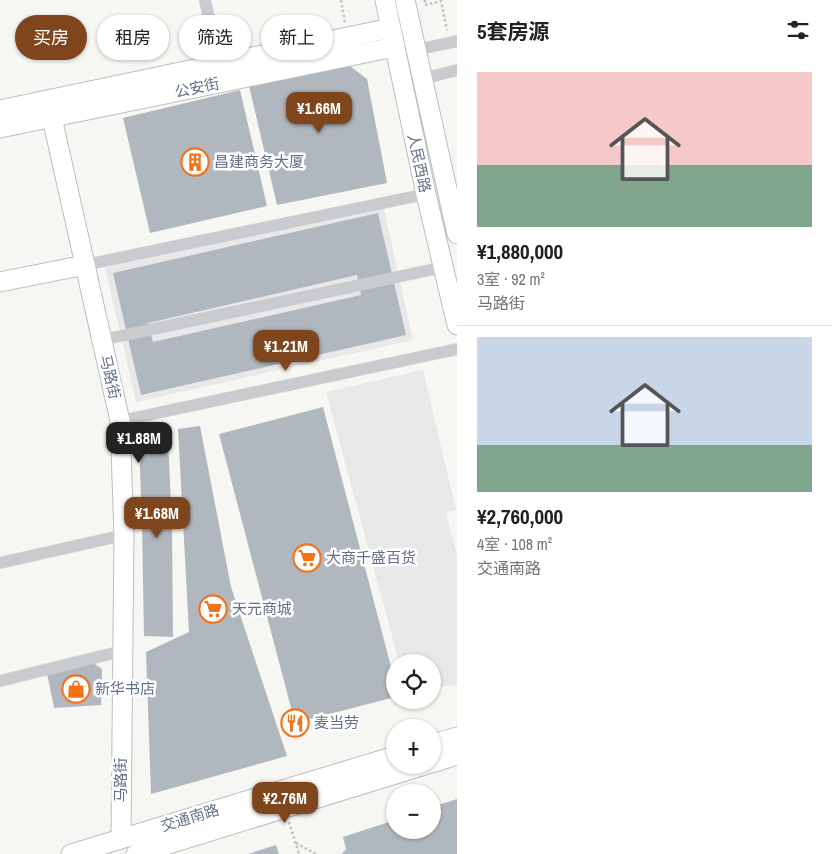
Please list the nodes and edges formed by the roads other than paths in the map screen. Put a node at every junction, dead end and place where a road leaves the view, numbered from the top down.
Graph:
1 (206, 0) edge
2 (385, 0) edge
3 (405, 0) edge
4 (391, 28) junction
5 (453, 42) edge
6 (394, 47) junction
7 (416, 50) junction
8 (219, 64) junction
9 (457, 70) edge
10 (422, 79) junction
11 (50, 109) junction
12 (0, 110) edge
13 (0, 128) edge
14 (426, 194) junction
15 (457, 234) edge
16 (85, 264) junction
17 (444, 267) junction
18 (0, 282) edge
19 (457, 324) edge
20 (102, 340) junction
21 (457, 349) edge
22 (120, 421) junction
23 (124, 535) junction
24 (0, 563) edge
25 (122, 651) junction
26 (0, 681) edge
27 (457, 737) edge
28 (441, 741) edge
29 (457, 755) edge
30 (386, 759) edge
31 (441, 760) edge
32 (395, 774) edge
33 (121, 838) junction
34 (71, 854) edge
35 (136, 854) edge

1 - 8 street
2 - 4 street, 人民西路
3 - 7 street, 人民西路
4 - 6 street, 人民西路
4 - 8 street
5 - 7 street
6 - 11 street, 公安街
6 - 14 street, 人民西路
7 - 10 street, 人民西路
8 - 11 street
9 - 10 street
10 - 15 street, 人民西路
11 - 12 street
11 - 13 street, 公安街
11 - 16 street, 马路街
14 - 16 street
14 - 17 street, 人民西路
16 - 18 street
16 - 20 street, 马路街
17 - 19 street, 人民西路
17 - 20 street
20 - 22 street, 马路街
21 - 22 street
22 - 23 street, 马路街
23 - 24 street
23 - 25 street, 马路街
25 - 26 street
25 - 33 street, 马路街
27 - 28 street
29 - 31 street
30 - 33 street, 交通南路
32 - 35 street, 交通南路
33 - 34 street, 交通南路

